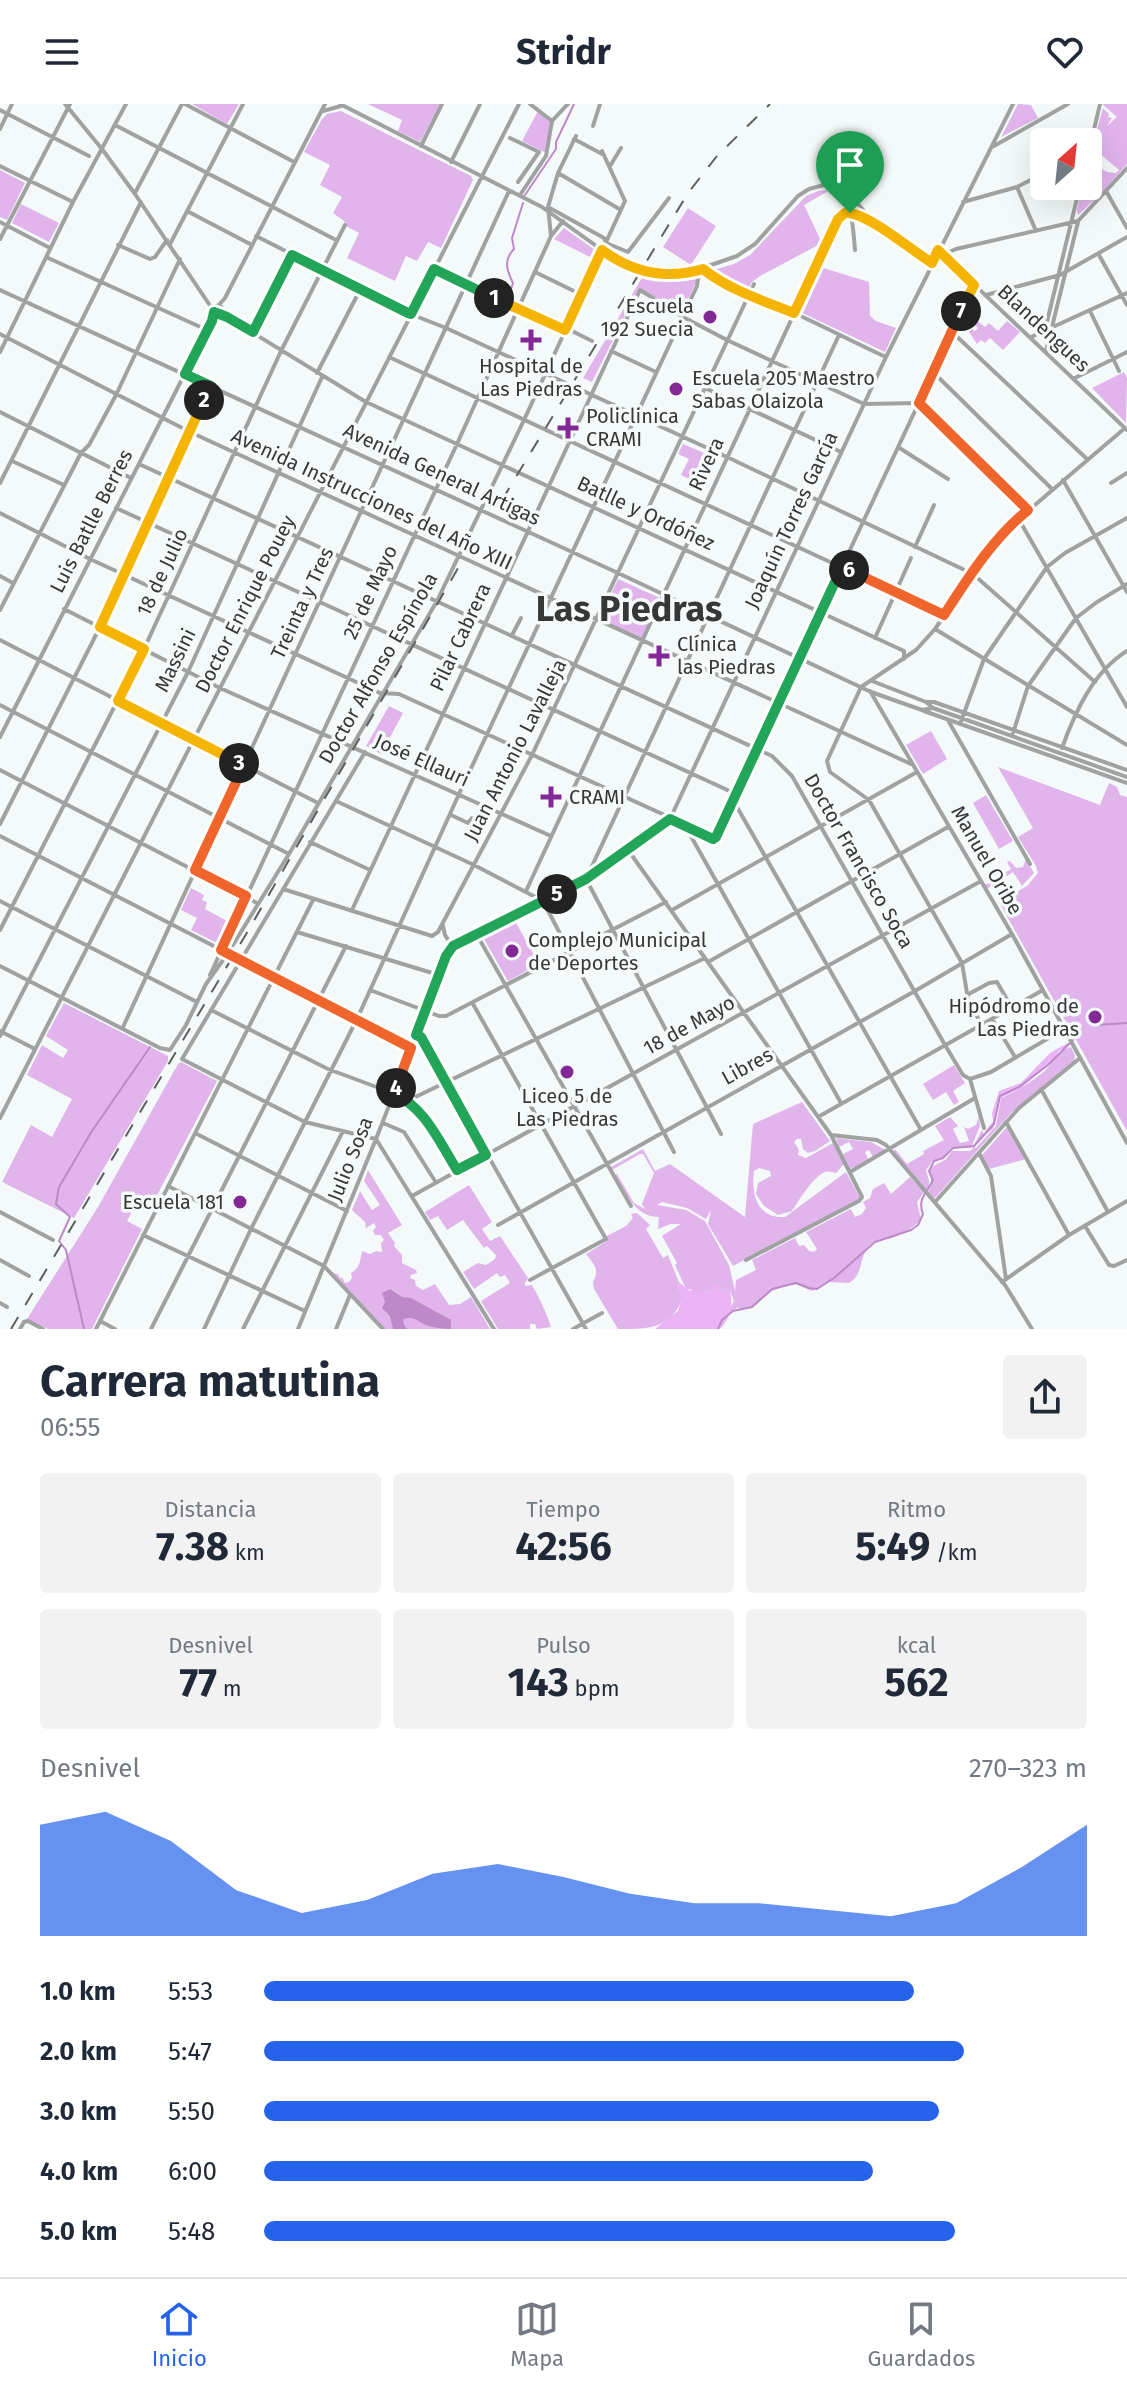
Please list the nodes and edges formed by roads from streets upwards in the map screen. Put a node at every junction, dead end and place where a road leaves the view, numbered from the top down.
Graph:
1 (12, 104) edge
2 (126, 104) edge
3 (184, 104) edge
4 (243, 104) edge
5 (325, 104) edge
6 (442, 104) edge
7 (480, 104) edge
8 (519, 104) edge
9 (530, 104) edge
10 (568, 104) edge
11 (600, 104) edge
12 (1013, 104) edge
13 (1068, 104) edge
14 (1100, 104) edge
15 (67, 105) edge
16 (342, 105) edge
17 (0, 110) edge
18 (321, 112) junction
19 (7, 114) junction
20 (552, 121) junction
21 (115, 125) junction
22 (593, 126) dead end
23 (1094, 128) edge
24 (0, 129) edge
25 (230, 129) junction
26 (52, 137) junction
27 (510, 138) dead end
28 (421, 146) junction
29 (991, 147) junction
30 (160, 148) junction
31 (621, 148) dead end
32 (102, 149) junction
33 (89, 156) dead end
34 (294, 162) junction
35 (451, 162) junction
36 (0, 166) edge
37 (609, 167) junction
38 (1127, 168) edge
39 (207, 172) junction
40 (558, 173) junction
41 (481, 178) junction
42 (1030, 180) edge
43 (30, 181) junction
44 (518, 182) dead end
45 (1017, 187) junction
46 (509, 191) junction
47 (1106, 191) junction
48 (834, 192) dead end
49 (135, 194) junction
50 (520, 196) junction
51 (669, 198) dead end
52 (1078, 200) edge
53 (73, 202) junction
54 (141, 202) junction
55 (963, 202) junction
56 (272, 206) junction
57 (547, 208) junction
58 (621, 210) junction
59 (187, 211) junction
60 (850, 213) junction
61 (563, 221) junction
62 (1075, 221) junction
63 (0, 222) edge
64 (875, 224) junction
65 (7, 225) junction
66 (345, 225) dead end
67 (1127, 228) edge
68 (1036, 231) junction
69 (256, 236) junction
70 (551, 236) junction
71 (1127, 237) edge
72 (0, 239) edge
73 (336, 240) junction
74 (168, 242) junction
75 (606, 243) junction
76 (118, 245) junction
77 (252, 245) junction
78 (50, 248) junction
79 (602, 250) junction
80 (855, 250) dead end
81 (940, 252) junction
82 (1098, 254) junction
83 (292, 255) junction
84 (46, 257) junction
85 (180, 259) junction
86 (932, 263) junction
87 (434, 269) junction
88 (701, 269) junction
89 (322, 270) junction
90 (535, 272) junction
91 (1063, 274) junction
92 (100, 281) junction
93 (754, 284) dead end
94 (466, 285) junction
95 (974, 285) junction
96 (360, 289) junction
97 (0, 290) edge
98 (748, 294) junction
99 (1125, 294) edge
100 (581, 295) junction
101 (986, 295) junction
102 (25, 301) junction
103 (1127, 305) edge
104 (157, 308) junction
105 (518, 309) junction
106 (218, 310) junction
107 (1090, 311) junction
108 (794, 313) junction
109 (411, 314) junction
110 (683, 316) junction
111 (78, 326) junction
112 (446, 328) junction
113 (1052, 328) junction
114 (207, 330) junction
115 (565, 330) junction
116 (1045, 330) junction
117 (253, 332) junction
118 (952, 332) junction
119 (0, 334) edge
120 (839, 335) junction
121 (7, 337) junction
122 (1031, 337) junction
123 (727, 340) junction
124 (592, 341) dead end
125 (281, 351) junction
126 (611, 351) junction
127 (1046, 351) junction
128 (0, 352) edge
129 (137, 352) junction
130 (1127, 352) edge
131 (498, 353) junction
132 (389, 357) junction
133 (886, 357) junction
134 (1113, 358) junction
135 (772, 361) junction
136 (60, 365) junction
137 (1119, 371) dead end
138 (656, 372) junction
139 (545, 373) junction
140 (934, 373) junction
141 (185, 374) junction
142 (425, 374) junction
143 (320, 375) junction
144 (1075, 378) junction
145 (817, 382) junction
146 (211, 386) junction
147 (704, 388) junction
148 (591, 394) junction
149 (116, 395) junction
150 (477, 398) junction
151 (366, 402) junction
152 (919, 403) junction
153 (864, 404) junction
154 (256, 406) junction
155 (750, 408) junction
156 (0, 412) edge
157 (636, 415) junction
158 (162, 419) junction
159 (405, 419) junction
160 (524, 420) junction
161 (29, 426) junction
162 (300, 426) junction
163 (1126, 429) edge
164 (795, 430) junction
165 (190, 432) junction
166 (682, 436) junction
167 (570, 440) junction
168 (457, 444) junction
169 (343, 447) junction
170 (898, 447) junction
171 (841, 452) junction
172 (81, 453) junction
173 (234, 453) junction
174 (727, 457) junction
175 (1087, 460) junction
176 (12, 461) junction
177 (615, 461) junction
178 (139, 464) junction
179 (503, 464) junction
180 (383, 465) junction
181 (278, 473) junction
182 (1127, 473) edge
183 (131, 478) junction
184 (169, 478) junction
185 (773, 479) junction
186 (948, 479) dead end
187 (1063, 480) junction
188 (0, 483) edge
189 (660, 483) junction
190 (1111, 483) dead end
191 (64, 485) junction
192 (549, 486) junction
193 (436, 489) junction
194 (1052, 489) junction
195 (319, 492) junction
196 (213, 498) junction
197 (818, 500) junction
198 (706, 503) junction
199 (934, 505) dead end
200 (594, 507) junction
201 (116, 508) junction
202 (1028, 510) junction
203 (362, 511) junction
204 (481, 511) junction
205 (0, 513) edge
206 (1018, 518) junction
207 (1127, 518) edge
208 (257, 519) junction
209 (864, 522) junction
210 (148, 523) junction
211 (752, 525) junction
212 (639, 528) junction
213 (527, 531) junction
214 (39, 534) junction
215 (414, 535) junction
216 (1096, 536) junction
217 (297, 537) junction
218 (193, 543) junction
219 (797, 546) junction
220 (915, 547) junction
221 (685, 548) junction
222 (573, 552) junction
223 (459, 557) junction
224 (340, 558) junction
225 (911, 558) dead end
226 (90, 559) junction
227 (237, 564) junction
228 (842, 567) junction
229 (1047, 567) junction
230 (730, 570) junction
231 (618, 573) junction
232 (973, 574) junction
233 (124, 575) junction
234 (0, 576) edge
235 (505, 579) junction
236 (274, 581) junction
237 (392, 581) junction
238 (13, 583) junction
239 (1126, 587) edge
240 (775, 591) junction
241 (895, 591) junction
242 (663, 594) junction
243 (169, 596) junction
244 (551, 599) junction
245 (437, 601) junction
246 (320, 602) junction
247 (64, 609) junction
248 (0, 610) edge
249 (821, 612) junction
250 (1016, 612) junction
251 (709, 615) junction
252 (944, 615) junction
253 (213, 616) junction
254 (521, 618) dead end
255 (1076, 618) junction
256 (597, 621) junction
257 (484, 623) junction
258 (372, 626) junction
259 (100, 627) junction
260 (935, 629) junction
261 (248, 633) junction
262 (512, 635) junction
263 (754, 636) junction
264 (875, 638) junction
265 (0, 640) edge
266 (642, 640) junction
267 (531, 644) junction
268 (413, 645) junction
269 (1055, 647) junction
270 (144, 649) junction
271 (904, 651) junction
272 (1127, 651) edge
273 (913, 653) junction
274 (296, 654) junction
275 (800, 657) junction
276 (904, 659) junction
277 (984, 659) junction
278 (39, 660) junction
279 (687, 661) junction
280 (575, 665) junction
281 (463, 668) junction
282 (1105, 668) junction
283 (188, 672) junction
284 (882, 674) junction
285 (347, 677) junction
286 (74, 679) junction
287 (733, 681) junction
288 (870, 682) junction
289 (1095, 682) junction
290 (879, 684) junction
291 (620, 685) junction
292 (1028, 686) junction
293 (861, 687) junction
294 (220, 688) junction
295 (509, 689) junction
296 (872, 692) junction
297 (384, 693) junction
298 (919, 699) junction
299 (118, 701) junction
300 (926, 702) junction
301 (779, 703) junction
302 (0, 705) edge
303 (666, 706) junction
304 (915, 707) junction
305 (1127, 707) edge
306 (933, 708) junction
307 (270, 709) junction
308 (555, 709) junction
309 (922, 710) junction
310 (12, 712) junction
311 (442, 713) junction
312 (1074, 713) junction
313 (962, 718) junction
314 (948, 720) junction
315 (162, 723) junction
316 (711, 727) junction
317 (48, 730) junction
318 (600, 731) junction
319 (840, 731) junction
320 (322, 733) junction
321 (487, 735) junction
322 (1012, 736) junction
323 (0, 737) edge
324 (194, 740) junction
325 (1127, 745) edge
326 (352, 747) junction
327 (757, 748) junction
328 (362, 751) junction
329 (91, 752) junction
330 (645, 752) junction
331 (1060, 753) junction
332 (532, 755) junction
333 (911, 764) junction
334 (244, 765) junction
335 (1127, 769) edge
336 (0, 770) edge
337 (917, 772) junction
338 (691, 773) junction
339 (135, 774) junction
340 (414, 774) junction
341 (578, 777) junction
342 (1125, 780) edge
343 (21, 781) junction
344 (295, 791) junction
345 (168, 792) junction
346 (459, 794) junction
347 (736, 794) junction
348 (623, 798) junction
349 (733, 800) junction
350 (869, 800) junction
351 (336, 801) junction
352 (65, 803) junction
353 (318, 803) junction
354 (502, 813) junction
355 (450, 815) junction
356 (219, 818) junction
357 (472, 818) dead end
358 (670, 819) junction
359 (0, 824) edge
360 (390, 825) junction
361 (109, 826) junction
362 (688, 827) junction
363 (821, 827) junction
364 (948, 827) junction
365 (0, 836) edge
366 (551, 836) junction
367 (310, 842) junction
368 (142, 843) junction
369 (270, 844) junction
370 (435, 847) junction
371 (628, 850) junction
372 (289, 854) junction
373 (900, 854) junction
374 (38, 856) junction
375 (766, 858) junction
376 (1030, 864) dead end
377 (474, 865) junction
378 (195, 870) junction
379 (370, 870) junction
380 (82, 878) junction
381 (586, 879) junction
382 (852, 881) junction
383 (981, 881) junction
384 (718, 884) junction
385 (283, 889) junction
386 (526, 891) junction
387 (115, 896) junction
388 (246, 896) junction
389 (313, 900) junction
390 (0, 901) edge
391 (543, 901) junction
392 (666, 902) junction
393 (258, 903) junction
394 (12, 907) junction
395 (931, 908) junction
396 (352, 910) junction
397 (672, 910) junction
398 (797, 912) junction
399 (443, 923) junction
400 (170, 924) junction
401 (400, 925) junction
402 (0, 930) edge
403 (55, 930) junction
404 (613, 930) junction
405 (297, 932) junction
406 (1012, 934) junction
407 (477, 935) junction
408 (884, 936) junction
409 (749, 939) junction
410 (449, 941) junction
411 (88, 946) junction
412 (346, 946) junction
413 (221, 950) junction
414 (450, 950) junction
415 (228, 953) junction
416 (570, 953) junction
417 (446, 956) junction
418 (385, 958) junction
419 (707, 960) junction
420 (241, 961) junction
421 (962, 963) junction
422 (0, 966) edge
423 (828, 966) junction
424 (439, 975) junction
425 (146, 976) junction
426 (274, 977) junction
427 (29, 981) junction
428 (206, 984) junction
429 (507, 986) junction
430 (643, 988) junction
431 (370, 990) junction
432 (1043, 990) junction
433 (915, 991) junction
434 (780, 993) junction
435 (967, 995) junction
436 (62, 997) junction
437 (318, 999) junction
438 (197, 1002) junction
439 (473, 1004) junction
440 (1012, 1008) junction
441 (600, 1009) junction
442 (211, 1010) junction
443 (425, 1011) junction
444 (745, 1013) junction
445 (357, 1019) junction
446 (992, 1019) junction
447 (859, 1021) junction
448 (981, 1024) junction
449 (123, 1027) junction
450 (248, 1029) junction
451 (1064, 1029) junction
452 (1, 1033) edge
453 (416, 1035) junction
454 (537, 1040) junction
455 (945, 1045) junction
456 (411, 1048) junction
457 (35, 1049) junction
458 (812, 1049) junction
459 (292, 1051) junction
460 (677, 1051) junction
461 (503, 1056) junction
462 (1015, 1057) junction
463 (1080, 1058) junction
464 (782, 1065) junction
465 (331, 1071) junction
466 (634, 1074) junction
467 (890, 1076) junction
468 (222, 1079) junction
469 (970, 1079) junction
470 (447, 1084) junction
471 (1041, 1089) junction
472 (394, 1094) junction
473 (976, 1098) junction
474 (0, 1099) edge
475 (407, 1101) junction
476 (266, 1102) junction
477 (8, 1103) junction
478 (841, 1103) junction
479 (575, 1106) junction
480 (707, 1108) junction
481 (818, 1117) junction
482 (0, 1118) edge
483 (305, 1122) junction
484 (1006, 1122) junction
485 (383, 1123) junction
486 (542, 1124) junction
487 (984, 1128) dead end
488 (921, 1130) junction
489 (343, 1131) junction
490 (664, 1132) junction
491 (195, 1133) junction
492 (721, 1134) dead end
493 (831, 1135) junction
494 (376, 1139) junction
495 (1127, 1143) edge
496 (890, 1149) junction
497 (674, 1152) dead end
498 (979, 1153) junction
499 (238, 1155) junction
500 (486, 1155) junction
501 (608, 1164) junction
502 (457, 1170) junction
503 (850, 1172) junction
504 (278, 1176) junction
505 (436, 1182) junction
506 (575, 1184) junction
507 (168, 1186) junction
508 (312, 1193) junction
509 (412, 1196) junction
510 (1127, 1201) edge
511 (935, 1202) junction
512 (631, 1206) dead end
513 (213, 1208) junction
514 (347, 1211) junction
515 (0, 1212) edge
516 (1108, 1212) junction
517 (520, 1214) junction
518 (498, 1225) dead end
519 (1085, 1226) junction
520 (251, 1229) junction
521 (143, 1235) junction
522 (1069, 1235) junction
523 (53, 1240) dead end
524 (285, 1246) junction
525 (188, 1256) junction
526 (0, 1260) edge
527 (746, 1260) dead end
528 (1127, 1260) edge
529 (324, 1266) junction
530 (551, 1269) junction
531 (29, 1276) dead end
532 (229, 1276) junction
533 (530, 1280) dead end
534 (1004, 1280) junction
535 (261, 1290) junction
536 (350, 1295) junction
537 (0, 1303) edge
538 (7, 1307) dead end
539 (305, 1311) junction
540 (602, 1313) dead end
541 (100, 1321) junction
542 (584, 1326) edge
543 (298, 1327) edge
544 (20, 1329) edge
545 (43, 1329) edge
546 (96, 1329) edge
547 (115, 1329) edge
548 (151, 1329) edge
549 (204, 1329) edge
550 (243, 1329) edge
551 (306, 1329) edge
552 (336, 1329) edge
553 (383, 1329) edge
554 (494, 1329) edge
555 (573, 1329) edge
556 (1032, 1329) edge

1 - 19 street
2 - 21 street
3 - 25 street
3 - 30 street
4 - 25 street
5 - 18 street, Luis Batlle Berres
6 - 28 street
7 - 35 street
8 - 41 street, Doctor Enrique Pouey
9 - 20 street
10 - 20 street
11 - 22 street
12 - 29 street, Joaquín Torres García
13 - 29 street
14 - 23 street
15 - 26 street
15 - 32 street
16 - 18 street
16 - 28 street
17 - 19 street
18 - 34 street, Luis Batlle Berres
19 - 24 street
19 - 26 street
20 - 50 street
21 - 30 street
21 - 32 street
25 - 34 street
25 - 39 street
26 - 33 street
26 - 43 street
27 - 44 street
28 - 35 street
29 - 55 street, Joaquín Torres García
30 - 39 street
30 - 49 street
31 - 37 street
32 - 49 street
32 - 53 street
34 - 56 street, Luis Batlle Berres
35 - 41 street
36 - 43 street
37 - 40 street
37 - 58 street
38 - 47 street
39 - 56 street
39 - 59 street
40 - 57 street
40 - 58 street
41 - 46 street
41 - 87 street, Doctor Enrique Pouey
42 - 45 street
43 - 53 street
43 - 65 street
45 - 55 street
45 - 68 street
46 - 50 street
46 - 94 street, Treinta y Tres
47 - 62 street
47 - 67 street
48 - 60 street
49 - 54 street
50 - 57 street
51 - 75 street
52 - 62 street
53 - 78 street
54 - 74 street
54 - 76 street
55 - 81 street, Joaquín Torres García
56 - 69 street, Luis Batlle Berres
56 - 73 street
57 - 61 street
57 - 70 street
57 - 75 street
58 - 75 street, Doctor Alfonso Espínola
59 - 74 street
59 - 77 street
60 - 64 street
60 - 80 street
60 - 108 street, Rivera
61 - 70 street, 25 de Mayo
61 - 79 street
62 - 68 street
62 - 91 street
63 - 65 street
64 - 86 street
64 - 88 street
65 - 72 street
65 - 78 street
66 - 73 street, 18 de Julio
68 - 81 street
69 - 77 street, Luis Batlle Berres
69 - 83 street
70 - 90 street, 25 de Mayo
71 - 82 street
73 - 89 street, 18 de Julio
74 - 76 street
74 - 85 street
75 - 79 street, Doctor Alfonso Espínola
76 - 92 street
77 - 106 street, Luis Batlle Berres
78 - 84 street
79 - 88 street
79 - 100 street, Doctor Alfonso Espínola
81 - 86 street, Joaquín Torres García
81 - 95 street, Blandengues
82 - 91 street
82 - 99 street
83 - 89 street
83 - 117 street
84 - 92 street
84 - 102 street
85 - 104 street
85 - 106 street
86 - 133 street, Joaquín Torres García
87 - 94 street
87 - 109 street, Doctor Enrique Pouey
88 - 98 street
88 - 110 street
89 - 96 street
89 - 125 street, 18 de Julio
90 - 100 street
90 - 105 street, 25 de Mayo
91 - 101 street
91 - 113 street
91 - 116 street
92 - 104 street
92 - 111 street
93 - 98 street, Juan Antonio Lavalleja
94 - 105 street
94 - 112 street, Treinta y Tres
95 - 101 street, Blandengues
95 - 118 street
96 - 109 street
96 - 143 street, Massini
97 - 102 street, Avenida General Artigas
98 - 108 street
98 - 123 street, Juan Antonio Lavalleja
99 - 103 street
99 - 107 street
100 - 115 street, Doctor Alfonso Espínola
101 - 122 street, Blandengues
102 - 111 street, Avenida General Artigas
102 - 121 street
104 - 114 street
104 - 129 street
105 - 115 street
105 - 131 street, 25 de Mayo
106 - 114 street, Luis Batlle Berres
106 - 117 street, Batlle y Ordóñez
107 - 113 street
107 - 134 street
108 - 120 street
108 - 135 street, Rivera
109 - 112 street
109 - 132 street, Doctor Enrique Pouey
110 - 123 street
110 - 126 street, Pilar Cabrera
110 - 138 street
111 - 129 street, Avenida General Artigas
111 - 136 street
112 - 131 street
112 - 142 street, Treinta y Tres
113 - 116 street
113 - 127 street
114 - 141 street, Luis Batlle Berres
115 - 124 street
115 - 139 street, Doctor Alfonso Espínola
116 - 122 street
117 - 125 street, Batlle y Ordóñez
118 - 140 street
118 - 175 street
119 - 121 street, Avenida Instrucciones del Año XIII
120 - 133 street
120 - 145 street
121 - 128 street
121 - 136 street, Avenida Instrucciones del Año XIII
122 - 127 street, Blandengues
123 - 135 street
123 - 147 street, Juan Antonio Lavalleja
125 - 143 street, Batlle y Ordóñez
125 - 154 street, 18 de Julio
126 - 138 street
126 - 148 street, Pilar Cabrera
127 - 144 street, Blandengues
129 - 141 street, Avenida General Artigas
129 - 149 street
130 - 134 street
131 - 139 street
131 - 150 street, 25 de Mayo
132 - 142 street
132 - 151 street, Doctor Enrique Pouey
133 - 153 street, Joaquín Torres García
134 - 137 street
134 - 144 street
135 - 145 street
135 - 155 street, Rivera
136 - 149 street, Avenida Instrucciones del Año XIII
136 - 161 street
138 - 157 street
139 - 148 street
139 - 160 street, Doctor Alfonso Espínola
140 - 152 street
140 - 194 street
141 - 146 street, Avenida General Artigas
141 - 158 street, Luis Batlle Berres
142 - 150 street
142 - 159 street, Treinta y Tres
143 - 151 street, Batlle y Ordóñez
143 - 162 street, Massini
144 - 163 street, Blandengues
145 - 153 street
145 - 164 street
146 - 154 street, Avenida General Artigas
146 - 165 street
147 - 155 street
147 - 166 street, Juan Antonio Lavalleja
148 - 157 street
148 - 167 street, Pilar Cabrera
149 - 158 street, Avenida Instrucciones del Año XIII
149 - 172 street
150 - 160 street
150 - 168 street, 25 de Mayo
151 - 159 street, Batlle y Ordóñez
151 - 169 street, Doctor Enrique Pouey
152 - 153 street
152 - 170 street
152 - 202 street
153 - 171 street, Joaquín Torres García
154 - 162 street, Avenida General Artigas
154 - 173 street, 18 de Julio
155 - 164 street
155 - 174 street, Rivera
156 - 161 street
157 - 166 street
157 - 177 street
158 - 165 street, Avenida Instrucciones del Año XIII
158 - 178 street, Luis Batlle Berres
159 - 168 street, Batlle y Ordóñez
159 - 180 street, Treinta y Tres
160 - 167 street
160 - 179 street, Doctor Alfonso Espínola
161 - 172 street
161 - 176 street
162 - 169 street, Avenida General Artigas
162 - 181 street, Massini
163 - 175 street
164 - 171 street
164 - 185 street
165 - 173 street, Avenida Instrucciones del Año XIII
165 - 184 street
166 - 174 street
166 - 189 street, Juan Antonio Lavalleja
167 - 177 street
167 - 192 street, Pilar Cabrera
168 - 179 street, Batlle y Ordóñez
168 - 193 street, 25 de Mayo
169 - 180 street, Avenida General Artigas
169 - 195 street, Doctor Enrique Pouey
170 - 186 street
170 - 209 street
171 - 197 street, Joaquín Torres García
172 - 183 street
172 - 191 street
173 - 181 street, Avenida Instrucciones del Año XIII
173 - 196 street, 18 de Julio
174 - 185 street
174 - 198 street, Rivera
175 - 187 street
176 - 188 street
176 - 191 street
177 - 189 street
177 - 200 street
178 - 183 street, Luis Batlle Berres
178 - 184 street, Doctor Francisco Soca
179 - 192 street, Batlle y Ordóñez
179 - 204 street, Doctor Alfonso Espínola
180 - 193 street, Avenida General Artigas
180 - 203 street, Treinta y Tres
181 - 195 street, Avenida Instrucciones del Año XIII
181 - 208 street, Massini
182 - 190 street
183 - 201 street, Luis Batlle Berres
184 - 196 street, Doctor Francisco Soca
184 - 210 street
185 - 197 street
185 - 211 street
187 - 194 street
187 - 216 street
189 - 198 street
189 - 212 street, Juan Antonio Lavalleja
191 - 214 street
192 - 200 street, Batlle y Ordóñez
192 - 213 street, Pilar Cabrera
193 - 204 street, Avenida General Artigas
193 - 215 street, 25 de Mayo
194 - 202 street
195 - 203 street, Avenida Instrucciones del Año XIII
195 - 217 street, Doctor Enrique Pouey
196 - 208 street, Doctor Francisco Soca
196 - 218 street, 18 de Julio
197 - 209 street
197 - 219 street, Joaquín Torres García
198 - 211 street
198 - 221 street, Rivera
199 - 220 street
200 - 212 street, Batlle y Ordóñez
200 - 222 street
201 - 210 street
201 - 226 street, Luis Batlle Berres
202 - 206 street
203 - 215 street, Avenida Instrucciones del Año XIII
203 - 224 street, Treinta y Tres
204 - 213 street, Avenida General Artigas
204 - 223 street, Doctor Alfonso Espínola
205 - 214 street
206 - 229 street
206 - 232 street
207 - 216 street
208 - 217 street, Doctor Francisco Soca
208 - 227 street, Massini
209 - 220 street
209 - 228 street
210 - 218 street
210 - 233 street
211 - 219 street
211 - 230 street
212 - 221 street, Batlle y Ordóñez
212 - 231 street, Juan Antonio Lavalleja
213 - 222 street, Avenida General Artigas
213 - 235 street, Pilar Cabrera
214 - 226 street
214 - 238 street
215 - 223 street, Avenida Instrucciones del Año XIII
215 - 237 street, 25 de Mayo
216 - 229 street
216 - 239 street
217 - 224 street, Doctor Francisco Soca
217 - 236 street, Doctor Enrique Pouey
218 - 227 street
218 - 243 street, 18 de Julio
219 - 228 street
219 - 240 street, Joaquín Torres García
220 - 232 street
221 - 230 street, Batlle y Ordóñez
221 - 242 street, Rivera
222 - 231 street, Avenida General Artigas
222 - 244 street
223 - 235 street, Avenida Instrucciones del Año XIII
223 - 245 street, Doctor Alfonso Espínola
224 - 237 street, Doctor Francisco Soca
224 - 246 street, Treinta y Tres
225 - 241 street
226 - 233 street
226 - 247 street, Luis Batlle Berres
227 - 236 street
227 - 253 street, Massini
228 - 241 street
228 - 249 street
229 - 250 street
229 - 255 street
230 - 240 street, Batlle y Ordóñez
230 - 251 street
231 - 242 street, Avenida General Artigas
231 - 256 street, Juan Antonio Lavalleja
232 - 250 street
232 - 252 street
233 - 243 street
233 - 259 street
234 - 238 street
235 - 244 street, Avenida Instrucciones del Año XIII
235 - 257 street, Pilar Cabrera
236 - 246 street
236 - 261 street, Doctor Enrique Pouey
237 - 245 street, Doctor Francisco Soca
237 - 258 street, 25 de Mayo
238 - 248 street
239 - 255 street
240 - 249 street, Batlle y Ordóñez
240 - 263 street, Joaquín Torres García
241 - 252 street
241 - 264 street
242 - 251 street, Avenida General Artigas
242 - 266 street, Rivera
243 - 253 street
243 - 270 street, 18 de Julio
244 - 256 street, Avenida Instrucciones del Año XIII
244 - 267 street
245 - 257 street, Doctor Francisco Soca
245 - 268 street, Doctor Alfonso Espínola
246 - 258 street
246 - 274 street, Treinta y Tres
247 - 259 street, José Ellauri
247 - 278 street, Luis Batlle Berres
249 - 264 street, Batlle y Ordóñez
249 - 275 street
250 - 269 street
250 - 277 street
251 - 263 street, Avenida General Artigas
251 - 279 street
252 - 260 street
253 - 261 street
253 - 283 street, Massini
254 - 262 street
255 - 269 street
255 - 282 street
256 - 266 street, Avenida Instrucciones del Año XIII
256 - 280 street, Juan Antonio Lavalleja
257 - 262 street, Doctor Francisco Soca
257 - 281 street, Pilar Cabrera
258 - 268 street
258 - 285 street, 25 de Mayo
259 - 270 street, José Ellauri
259 - 286 street
260 - 273 street
260 - 277 street
261 - 274 street
261 - 294 street, Doctor Enrique Pouey
262 - 267 street, Doctor Francisco Soca
263 - 275 street, Avenida General Artigas
263 - 287 street, Joaquín Torres García
264 - 271 street, Batlle y Ordóñez
265 - 278 street
266 - 279 street, Avenida Instrucciones del Año XIII
266 - 291 street, Rivera
267 - 280 street, Doctor Francisco Soca
267 - 295 street
268 - 281 street
268 - 297 street, Doctor Alfonso Espínola
269 - 289 street
269 - 292 street
270 - 283 street, José Ellauri
270 - 299 street, 18 de Julio
271 - 273 street, Batlle y Ordóñez
271 - 276 street
272 - 282 street
273 - 276 street
274 - 285 street
274 - 307 street, Treinta y Tres
275 - 293 street, Avenida General Artigas
275 - 301 street
276 - 284 street
277 - 292 street
277 - 313 street
278 - 286 street
278 - 310 street, Luis Batlle Berres
279 - 287 street, Avenida Instrucciones del Año XIII
279 - 303 street
280 - 291 street, Doctor Francisco Soca
280 - 308 street, Juan Antonio Lavalleja
281 - 295 street
281 - 311 street, Pilar Cabrera
282 - 289 street
282 - 305 street
283 - 294 street, José Ellauri
283 - 315 street, Massini
284 - 288 street
284 - 290 street
285 - 297 street
285 - 320 street, 25 de Mayo
286 - 299 street
286 - 317 street
287 - 301 street, Avenida Instrucciones del Año XIII
287 - 316 street, Joaquín Torres García
288 - 290 street
288 - 293 street
288 - 296 street
289 - 312 street
290 - 296 street
290 - 298 street
291 - 303 street, Doctor Francisco Soca
291 - 318 street, Rivera
292 - 312 street
292 - 322 street
293 - 296 street, Avenida General Artigas
293 - 319 street
294 - 307 street, José Ellauri
294 - 324 street, Doctor Enrique Pouey
295 - 308 street
295 - 321 street
296 - 304 street, Avenida General Artigas
296 - 333 street, Manuel Oribe
297 - 311 street
297 - 326 street, Doctor Alfonso Espínola
298 - 300 street
298 - 304 street
299 - 315 street
299 - 329 street, 18 de Julio
300 - 306 street
300 - 313 street
301 - 319 street, Avenida Instrucciones del Año XIII
301 - 327 street
302 - 310 street
303 - 316 street, Doctor Francisco Soca
303 - 330 street
304 - 309 street, Avenida General Artigas
306 - 309 street
306 - 313 street
307 - 320 street, José Ellauri
307 - 334 street, Treinta y Tres
308 - 318 street
308 - 332 street, Juan Antonio Lavalleja
309 - 314 street
310 - 317 street
310 - 323 street, Luis Batlle Berres
311 - 321 street
311 - 340 street, Pilar Cabrera
312 - 325 street
312 - 331 street
313 - 314 street
313 - 322 street
313 - 322 street
314 - 376 street
315 - 324 street
315 - 339 street, Massini
316 - 327 street, Doctor Francisco Soca
316 - 338 street, Joaquín Torres García
317 - 329 street
317 - 343 street
318 - 330 street
318 - 341 street, Rivera
319 - 333 street, Avenida Instrucciones del Año XIII
319 - 350 street
320 - 326 street, José Ellauri
320 - 344 street, 25 de Mayo
321 - 332 street
321 - 346 street
322 - 331 street
322 - 331 street
324 - 334 street
324 - 345 street, Doctor Enrique Pouey
326 - 328 street, José Ellauri
326 - 353 street, Doctor Alfonso Espínola
327 - 347 street
327 - 363 street, Doctor Francisco Soca
328 - 340 street, José Ellauri
328 - 351 street
329 - 339 street
329 - 352 street, 18 de Julio
330 - 338 street
330 - 348 street
331 - 335 street
331 - 342 street
332 - 341 street
332 - 354 street, Juan Antonio Lavalleja
333 - 337 street, Manuel Oribe
334 - 344 street
334 - 356 street, Treinta y Tres
335 - 342 street
336 - 343 street
337 - 350 street
337 - 364 street, Manuel Oribe
338 - 347 street
338 - 358 street, Joaquín Torres García
339 - 345 street
339 - 361 street, Massini
340 - 346 street, José Ellauri
340 - 360 street, Pilar Cabrera
341 - 348 street
341 - 366 street, Rivera
343 - 352 street
343 - 359 street
344 - 353 street
344 - 369 street, 25 de Mayo
345 - 356 street
345 - 368 street, Doctor Enrique Pouey
346 - 354 street, José Ellauri
346 - 355 street
347 - 349 street
348 - 358 street
348 - 381 street
349 - 362 street
349 - 375 street
350 - 363 street
350 - 373 street
351 - 360 street
351 - 367 street
352 - 361 street
352 - 374 street, 18 de Julio
353 - 372 street, Doctor Alfonso Espínola
354 - 366 street, José Ellauri
354 - 377 street, Juan Antonio Lavalleja
355 - 357 street
355 - 370 street
356 - 369 street
356 - 378 street, Treinta y Tres
358 - 362 street
358 - 371 street, Joaquín Torres García
360 - 370 street
360 - 379 street, Pilar Cabrera
361 - 368 street
361 - 380 street, Massini
362 - 384 street
363 - 375 street
363 - 382 street, Doctor Francisco Soca
364 - 373 street
364 - 383 street, Manuel Oribe
365 - 374 street
366 - 386 street, Rivera
367 - 379 street
367 - 385 street
368 - 378 street
368 - 387 street, Doctor Enrique Pouey
369 - 372 street
369 - 388 street, 25 de Mayo
370 - 377 street
370 - 401 street
371 - 381 street, Joaquín Torres García
371 - 392 street
372 - 393 street, Doctor Alfonso Espínola
373 - 382 street
373 - 395 street
374 - 380 street
374 - 394 street, 18 de Julio
375 - 384 street
375 - 398 street
377 - 386 street
377 - 399 street, Juan Antonio Lavalleja
378 - 388 street
378 - 400 street, Treinta y Tres
379 - 396 street, Pilar Cabrera
380 - 387 street
380 - 403 street, Massini
381 - 391 street, Joaquín Torres García
381 - 404 street
382 - 398 street
382 - 408 street, Doctor Francisco Soca
383 - 395 street, 18 de Mayo
383 - 406 street, Manuel Oribe
384 - 397 street
384 - 409 street
385 - 389 street
385 - 420 street
386 - 391 street
387 - 400 street
387 - 411 street, Doctor Enrique Pouey
388 - 393 street
388 - 413 street, 25 de Mayo
389 - 396 street
389 - 405 street
390 - 394 street
391 - 407 street, Joaquín Torres García
391 - 416 street
392 - 397 street
392 - 404 street
393 - 415 street, Doctor Alfonso Espínola
394 - 402 street, 18 de Julio
394 - 403 street
395 - 408 street, 18 de Mayo
395 - 421 street
396 - 401 street
397 - 419 street
398 - 409 street
398 - 423 street
399 - 401 street, Juan Antonio Lavalleja
399 - 410 street
400 - 413 street
400 - 425 street, Treinta y Tres
401 - 418 street
403 - 411 street
403 - 427 street, Massini
404 - 416 street
404 - 430 street
405 - 412 street
405 - 426 street
406 - 421 street, Libres
406 - 432 street, Manuel Oribe
407 - 410 street, Joaquín Torres García
407 - 414 street, Joaquín Torres García
407 - 429 street
408 - 423 street, 18 de Mayo
408 - 433 street, Doctor Francisco Soca
409 - 419 street
409 - 434 street
410 - 414 street
410 - 417 street
411 - 425 street
411 - 436 street, Doctor Enrique Pouey
412 - 418 street
412 - 437 street
413 - 415 street
413 - 428 street, 25 de Mayo
414 - 417 street, Joaquín Torres García
415 - 420 street
415 - 428 street, Doctor Alfonso Espínola
416 - 429 street
416 - 441 street
417 - 424 street, Julio Sosa
418 - 424 street
418 - 431 street
419 - 430 street
419 - 444 street
420 - 426 street
420 - 442 street
421 - 433 street, Libres
421 - 435 street
422 - 427 street
423 - 434 street, 18 de Mayo
423 - 447 street
424 - 443 street, Julio Sosa
425 - 438 street
425 - 449 street, Treinta y Tres
426 - 437 street
426 - 450 street
427 - 436 street
427 - 452 street, Massini
428 - 438 street, Doctor Alfonso Espínola
429 - 439 street
429 - 454 street
430 - 441 street
430 - 460 street
431 - 443 street
431 - 445 street
432 - 440 street
432 - 451 street, Manuel Oribe
433 - 447 street, Libres
433 - 455 street, Doctor Francisco Soca
434 - 444 street, 18 de Mayo
434 - 458 street
435 - 440 street
435 - 448 street
436 - 449 street
436 - 457 street, Doctor Enrique Pouey
437 - 445 street
437 - 459 street
438 - 449 street, Doctor Alfonso Espínola
439 - 443 street
439 - 461 street
440 - 446 street
441 - 454 street
441 - 466 street
442 - 450 street
442 - 468 street
443 - 453 street, Julio Sosa
444 - 460 street, 18 de Mayo
444 - 464 street
445 - 456 street
445 - 465 street
446 - 448 street
446 - 462 street
447 - 458 street, Libres
447 - 467 street
448 - 455 street
450 - 459 street
450 - 468 street
451 - 462 street
451 - 463 street, Manuel Oribe
452 - 457 street
453 - 456 street, Julio Sosa
453 - 470 street
454 - 461 street
454 - 479 street
455 - 467 street
455 - 469 street, Doctor Francisco Soca
456 - 472 street, Julio Sosa
457 - 477 street, Doctor Enrique Pouey
458 - 464 street, Libres
458 - 478 street
459 - 465 street
459 - 476 street
460 - 466 street, 18 de Mayo
460 - 480 street
461 - 470 street
461 - 486 street
462 - 469 street
463 - 471 street
463 - 495 street, Manuel Oribe
464 - 480 street, Libres
464 - 481 street
465 - 472 street
465 - 483 street
466 - 479 street, 18 de Mayo
466 - 490 street
467 - 478 street
467 - 488 street
468 - 476 street
468 - 491 street
469 - 473 street, Doctor Francisco Soca
470 - 475 street
470 - 500 street
471 - 484 street
471 - 516 street
472 - 475 street
472 - 485 street, Julio Sosa
473 - 487 street, Doctor Francisco Soca
473 - 488 street
474 - 477 street
475 - 502 street
476 - 483 street
476 - 499 street
477 - 482 street, Doctor Enrique Pouey
478 - 481 street
479 - 486 street, 18 de Mayo
479 - 501 street
480 - 490 street, Libres
480 - 492 street
481 - 493 street
483 - 489 street
483 - 504 street
484 - 498 street
484 - 522 street
485 - 494 street, Julio Sosa
485 - 505 street
486 - 500 street, 18 de Mayo
486 - 506 street
488 - 496 street
489 - 494 street
489 - 508 street
490 - 497 street
490 - 501 street, Libres
491 - 499 street
491 - 507 street
493 - 496 street
493 - 503 street
494 - 509 street
494 - 514 street, Julio Sosa
496 - 503 street
496 - 511 street
498 - 511 street
498 - 534 street
499 - 504 street
499 - 513 street
500 - 502 street, 18 de Mayo
500 - 517 street
501 - 506 street, Libres
501 - 512 street
502 - 505 street, 18 de Mayo
503 - 527 street
504 - 508 street
504 - 520 street
505 - 509 street, 18 de Mayo
506 - 517 street, Libres
506 - 530 street
507 - 513 street
507 - 521 street
508 - 514 street
508 - 524 street
509 - 554 street
510 - 516 street
511 - 534 street
513 - 520 street
513 - 525 street
514 - 529 street, Julio Sosa
515 - 523 street
516 - 519 street
517 - 518 street, Libres
517 - 530 street
519 - 522 street
519 - 528 street
520 - 524 street
520 - 532 street
521 - 525 street
521 - 541 street
522 - 534 street
524 - 529 street
524 - 535 street
525 - 532 street
525 - 548 street
526 - 531 street
529 - 536 street
529 - 539 street, Julio Sosa
530 - 533 street
530 - 542 street
532 - 535 street
532 - 549 street
534 - 556 street
535 - 539 street
535 - 550 street
536 - 552 street
536 - 553 street
537 - 538 street
539 - 543 street, Julio Sosa
540 - 542 street
541 - 546 street
541 - 547 street
542 - 555 street
543 - 551 street
544 - 545 street

